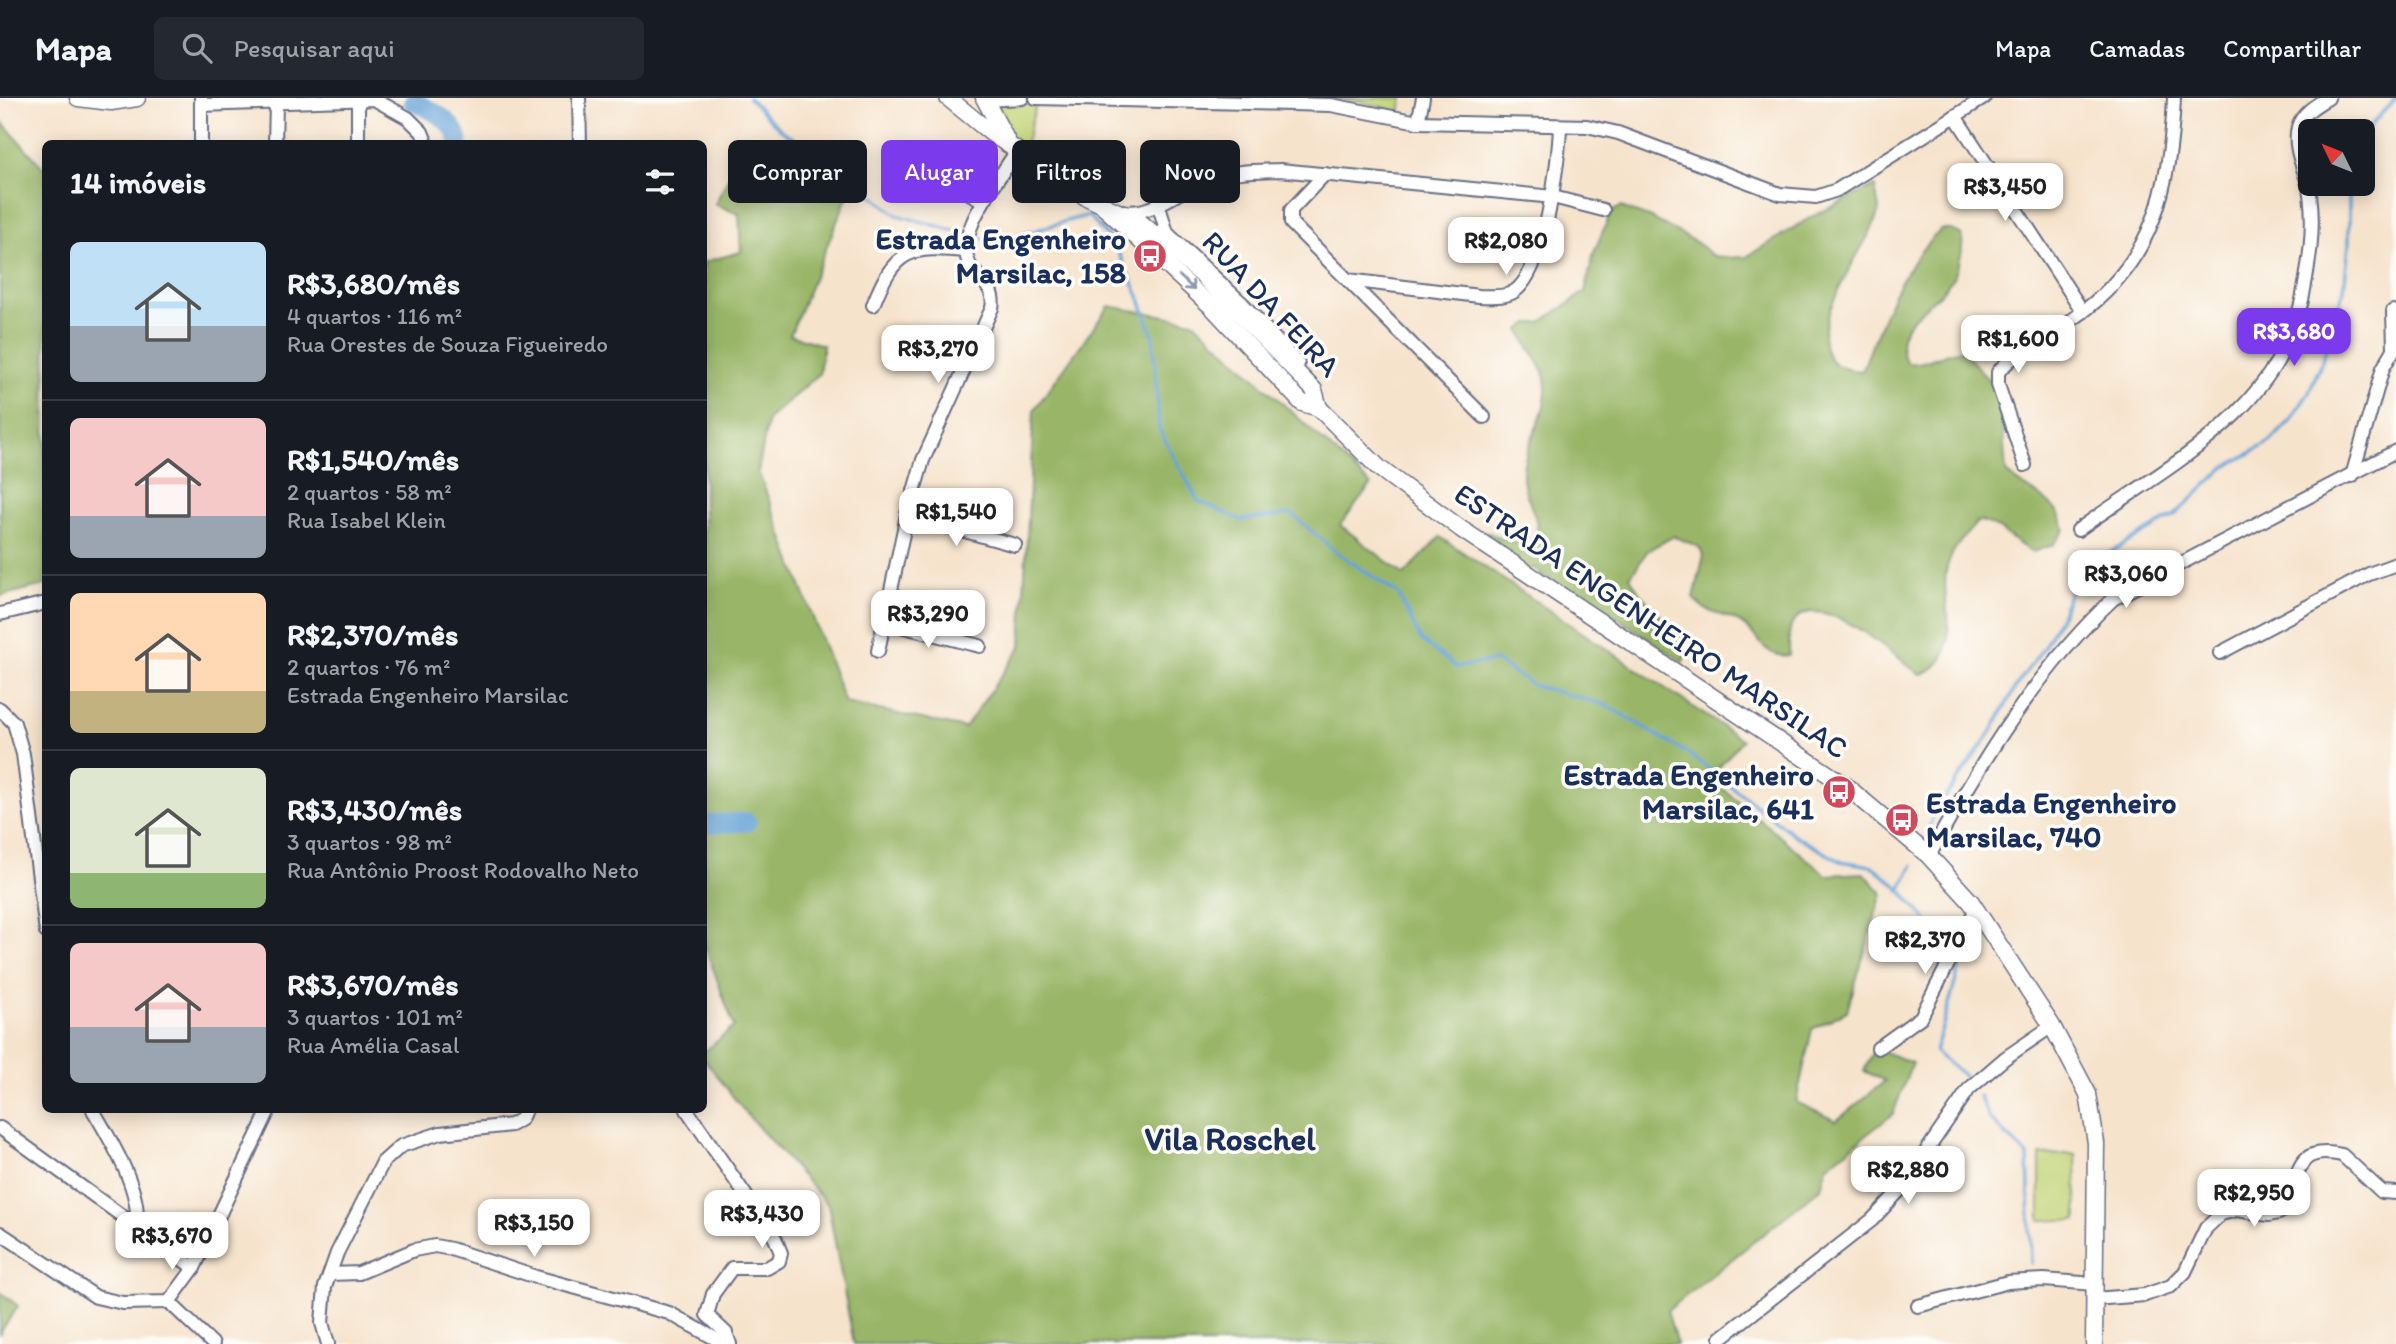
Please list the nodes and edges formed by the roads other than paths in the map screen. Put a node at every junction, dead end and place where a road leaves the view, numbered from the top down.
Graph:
1 (78, 98) edge
2 (137, 98) edge
3 (579, 98) edge
4 (948, 98) edge
5 (1022, 98) edge
6 (1036, 98) edge
7 (1423, 98) edge
8 (1984, 98) edge
9 (2174, 98) edge
10 (2328, 98) edge
11 (985, 99) edge
12 (358, 100) edge
13 (201, 101) edge
14 (276, 104) junction
15 (1955, 116) junction
16 (1418, 122) junction
17 (1560, 126) junction
18 (201, 140) edge
19 (275, 140) edge
20 (358, 140) edge
21 (425, 140) edge
22 (580, 140) edge
23 (1012, 146) junction
24 (1240, 171) edge
25 (998, 173) edge
26 (1325, 174) junction
27 (1553, 197) junction
28 (982, 203) edge
29 (1098, 203) edge
30 (1158, 203) joint
31 (1105, 208) junction
32 (1603, 211) dead end
33 (1143, 216) junction
34 (1166, 238) junction
35 (1141, 243) junction
36 (967, 251) junction
37 (1348, 280) junction
38 (873, 305) dead end
39 (2393, 311) dead end
40 (2083, 312) junction
41 (2395, 347) edge
42 (1323, 412) junction
43 (1484, 417) dead end
44 (2396, 451) edge
45 (2025, 465) dead end
46 (2352, 476) junction
47 (907, 515) junction
48 (2078, 530) dead end
49 (1015, 545) dead end
50 (2396, 565) edge
51 (42, 604) edge
52 (0, 614) edge
53 (884, 622) junction
54 (980, 646) dead end
55 (878, 651) dead end
56 (2220, 653) dead end
57 (0, 709) edge
58 (1929, 856) junction
59 (42, 901) edge
60 (1976, 909) junction
61 (2052, 1026) junction
62 (1878, 1048) dead end
63 (94, 1113) edge
64 (268, 1113) edge
65 (524, 1113) edge
66 (689, 1113) edge
67 (0, 1128) edge
68 (2396, 1193) edge
69 (136, 1226) junction
70 (0, 1233) edge
71 (194, 1268) junction
72 (330, 1274) junction
73 (2095, 1291) junction
74 (169, 1302) junction
75 (1918, 1306) dead end
76 (1721, 1338) dead end
77 (213, 1344) edge
78 (328, 1344) edge
79 (728, 1344) edge
80 (2094, 1344) edge

1 - 2 main road
3 - 22 street
4 - 23 main road, ESTRADA ENGENHEIRO MARSILAC
5 - 11 street
6 - 16 street
7 - 16 street
8 - 15 street
9 - 40 street
10 - 48 street
11 - 23 main road, ESTRADA ENGENHEIRO MARSILAC
12 - 14 street
12 - 20 street
12 - 21 street
13 - 14 street
13 - 18 street
14 - 19 street
15 - 17 street
15 - 40 street
16 - 17 street
17 - 27 street
23 - 25 street
24 - 26 street
26 - 27 street
26 - 37 street
27 - 32 street
27 - 37 street
28 - 36 street
29 - 31 main road, ESTRADA ENGENHEIRO MARSILAC
30 - 33 street
30 - 34 street
31 - 33 main road, ESTRADA ENGENHEIRO MARSILAC
31 - 35 main road, ESTRADA ENGENHEIRO MARSILAC
33 - 34 main road, ESTRADA ENGENHEIRO MARSILAC
33 - 35 main road
34 - 35 main road
34 - 42 main road, ESTRADA ENGENHEIRO MARSILAC
35 -> 42 main road, ESTRADA ENGENHEIRO MARSILAC
36 - 38 street
36 - 47 street
37 - 43 street
39 - 41 street
40 - 45 street
41 - 46 street
42 - 58 main road, ESTRADA ENGENHEIRO MARSILAC
44 - 46 street
46 - 58 street
47 - 49 street
47 - 53 street
50 - 56 street
51 - 52 street
53 - 54 street
53 - 55 street
57 - 59 street
58 - 60 main road, ESTRADA ENGENHEIRO MARSILAC
60 - 61 main road, ESTRADA ENGENHEIRO MARSILAC
60 - 62 street
61 - 73 main road, ESTRADA ENGENHEIRO MARSILAC
61 - 76 street
63 - 69 street
64 - 71 street
65 - 72 street
66 - 79 street
67 - 69 street
68 - 73 street
69 - 71 street
70 - 74 street
71 - 74 street
72 - 78 street
72 - 79 street
73 - 75 street
73 - 80 main road, ESTRADA ENGENHEIRO MARSILAC
74 - 77 street

